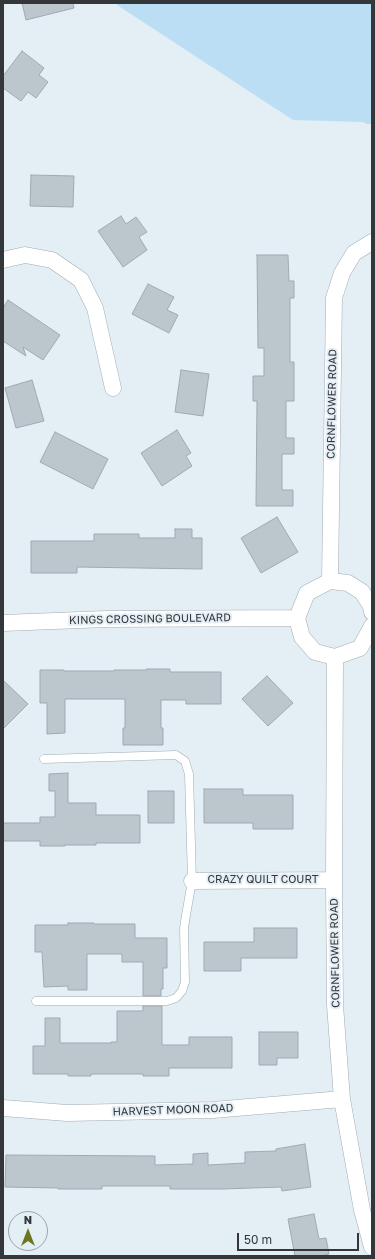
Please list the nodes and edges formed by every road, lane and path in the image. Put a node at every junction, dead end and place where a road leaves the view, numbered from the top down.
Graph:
1 (372, 242) edge
2 (3, 260) edge
3 (113, 388) dead end
4 (330, 581) junction
5 (372, 612) edge
6 (297, 618) junction
7 (3, 623) edge
8 (372, 626) edge
9 (335, 657) junction
10 (44, 759) dead end
11 (334, 880) junction
12 (192, 881) junction
13 (36, 1001) dead end
14 (342, 1099) junction
15 (3, 1108) edge
16 (372, 1246) edge

1 - 4 street, CORNFLOWER ROAD
2 - 3 street
4 - 5 street
4 - 6 street
6 - 7 street, KINGS CROSSING BOULEVARD
6 - 9 street
8 - 9 street
9 - 11 street, CORNFLOWER ROAD
10 - 12 lane
11 - 12 street, CRAZY QUILT COURT
11 - 14 street, CORNFLOWER ROAD
12 - 13 lane
14 - 15 street, HARVEST MOON ROAD
14 - 16 street, CORNFLOWER ROAD

